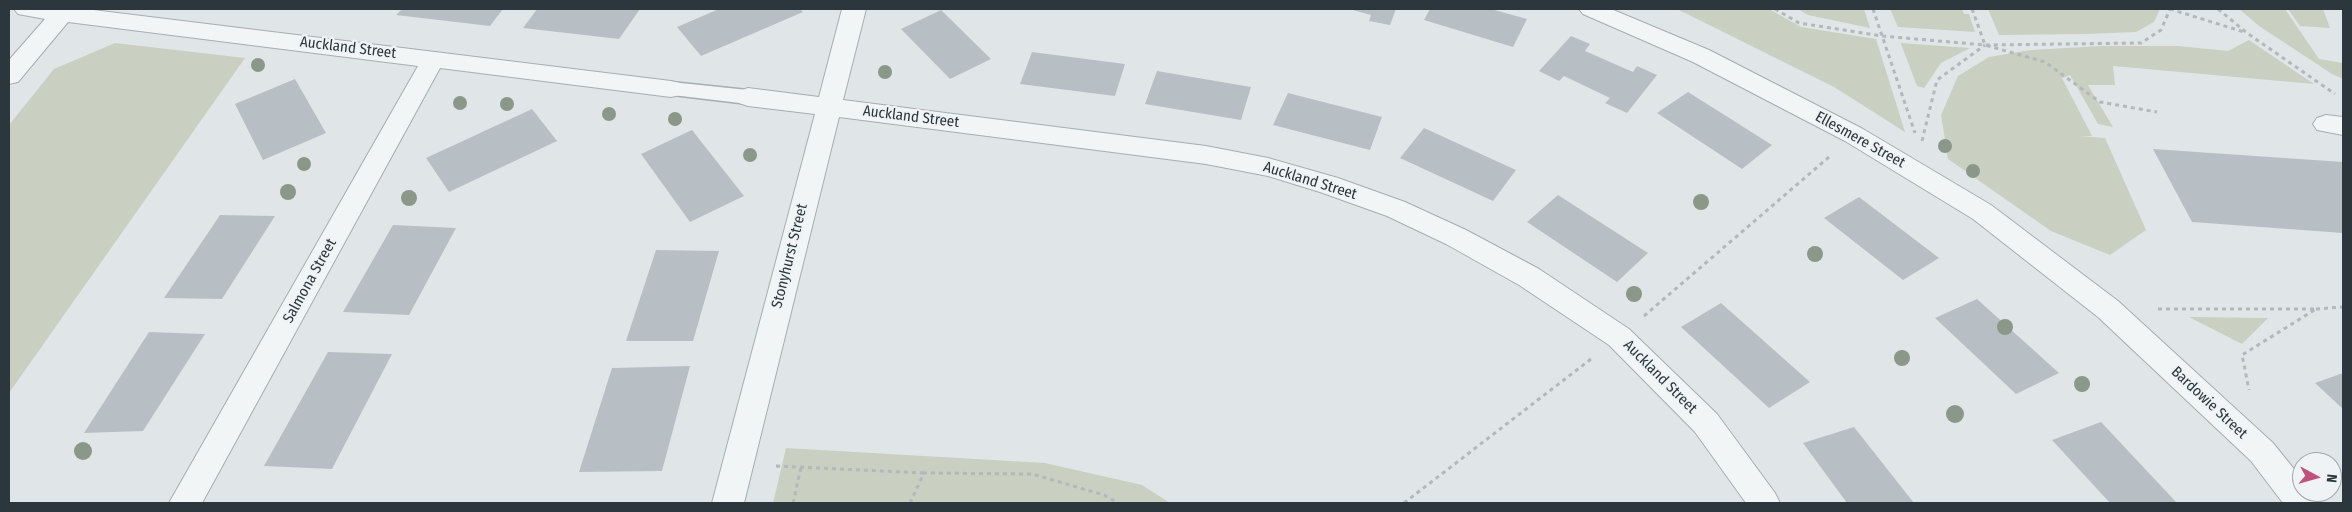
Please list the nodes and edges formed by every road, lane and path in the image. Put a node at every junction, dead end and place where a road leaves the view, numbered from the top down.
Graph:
1 (26, 9) edge
2 (854, 9) edge
3 (1591, 9) edge
4 (1775, 9) edge
5 (1873, 9) edge
6 (1972, 9) edge
7 (2170, 9) edge
8 (2218, 9) edge
9 (64, 11) edge
10 (2247, 33) junction
11 (1882, 36) junction
12 (1985, 45) junction
13 (434, 58) junction
14 (9, 76) edge
15 (670, 89) joint
16 (2335, 94) dead end
17 (748, 97) joint
18 (828, 108) junction
19 (2157, 112) dead end
20 (2343, 308) edge
21 (2108, 309) junction
22 (2316, 310) junction
23 (2250, 394) dead end
24 (738, 463) junction
25 (801, 467) junction
26 (924, 474) junction
27 (185, 503) edge
28 (728, 503) edge
29 (793, 503) edge
30 (910, 503) edge
31 (1118, 503) edge
32 (1764, 503) edge
33 (2302, 503) edge

1 - 9 street, Auckland Street
2 - 18 street, Stonyhurst Street
3 - 21 street, Ellesmere Street
4 - 11 path
5 - 11 path
6 - 12 path
7 - 10 path
7 - 12 path
8 - 10 path
9 - 13 street, Auckland Street
9 - 14 street
10 - 16 path
11 - 12 path
11 - 12 path
12 - 19 path
13 - 15 street, Auckland Street
13 - 27 street, Salmona Street
15 - 17 lane
17 - 18 street, Auckland Street
18 - 24 street, Stonyhurst Street
18 - 32 street, Auckland Street
20 - 22 path
21 - 22 path
21 - 33 street, Bardowie Street
22 - 23 path
24 - 25 path
24 - 28 street, Stonyhurst Street
25 - 26 path
25 - 29 path
26 - 30 path
26 - 31 path

